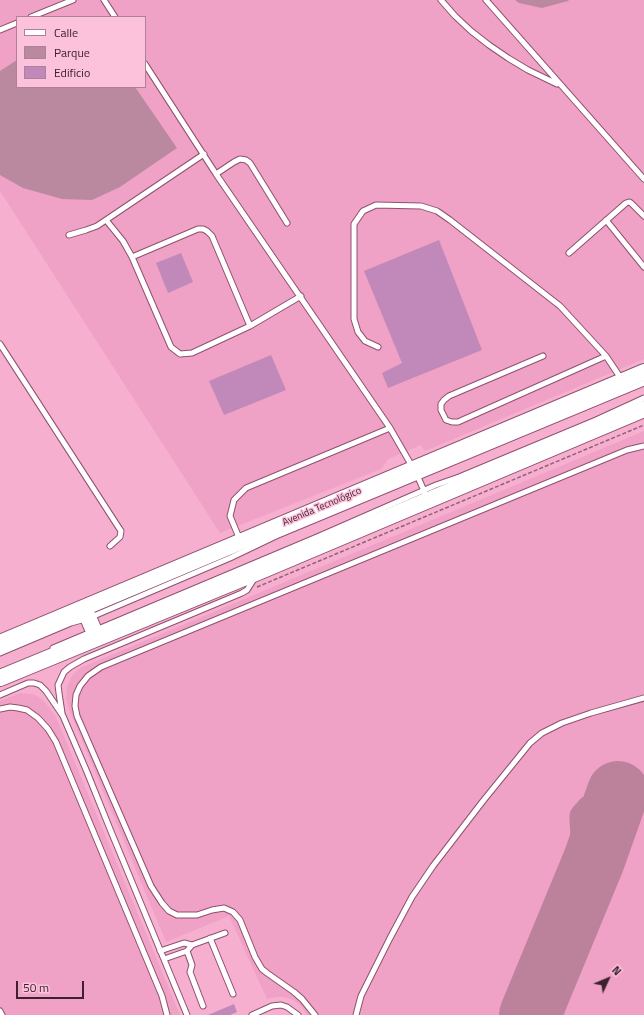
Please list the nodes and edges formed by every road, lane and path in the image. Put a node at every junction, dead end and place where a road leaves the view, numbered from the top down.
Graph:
1 (73, 0) edge
2 (104, 0) edge
3 (441, 0) edge
4 (486, 0) edge
5 (33, 16) edge
6 (114, 16) edge
7 (16, 23) edge
8 (0, 30) edge
9 (146, 66) edge
10 (560, 85) junction
11 (204, 154) junction
12 (216, 174) junction
13 (644, 179) edge
14 (644, 216) edge
15 (106, 220) junction
16 (606, 220) junction
17 (287, 223) dead end
18 (69, 235) dead end
19 (569, 253) dead end
20 (132, 257) junction
21 (644, 267) edge
22 (301, 296) junction
23 (250, 326) junction
24 (0, 344) edge
25 (378, 347) dead end
26 (543, 356) dead end
27 (606, 356) junction
28 (644, 372) edge
29 (623, 380) junction
30 (644, 383) edge
31 (644, 398) edge
32 (644, 409) edge
33 (644, 425) edge
34 (390, 428) junction
35 (644, 446) edge
36 (416, 473) junction
37 (426, 495) junction
38 (240, 542) junction
39 (110, 546) dead end
40 (258, 572) junction
41 (247, 590) junction
42 (91, 624) junction
43 (0, 643) edge
44 (51, 648) dead end
45 (0, 653) edge
46 (0, 678) edge
47 (0, 694) edge
48 (644, 698) edge
49 (0, 709) edge
50 (63, 716) junction
51 (225, 932) dead end
52 (210, 938) junction
53 (192, 945) junction
54 (188, 950) junction
55 (160, 951) junction
56 (164, 959) junction
57 (233, 994) dead end
58 (203, 1006) dead end
59 (0, 1011) edge
60 (2, 1015) edge
61 (167, 1015) edge
62 (187, 1015) edge
63 (252, 1015) edge
64 (298, 1015) edge
65 (315, 1015) edge
66 (356, 1015) edge

1 - 5 lane
2 - 6 lane
3 - 10 lane
4 - 10 lane
7 - 8 lane
9 - 11 lane
10 - 13 lane
11 - 12 lane
11 - 15 lane
12 - 17 lane
12 - 22 lane
14 - 16 lane
15 - 18 lane
15 - 20 lane
16 - 19 lane
16 - 21 lane
20 - 23 lane
20 - 23 lane
22 - 23 lane
22 - 34 lane
24 - 39 lane
25 - 27 lane
26 - 27 lane
27 - 29 lane
28 - 29 main road, Avenida Tecnológico
29 - 36 main road, Avenida Tecnológico
30 - 36 lane
31 - 37 lane
32 - 37 main road, Avenida Tecnológico
33 - 41 path
34 - 36 lane
34 - 38 lane
35 - 65 lane
36 - 37 lane
36 - 38 main road, Avenida Tecnológico
36 - 42 lane
37 - 40 main road, Avenida Tecnológico
37 - 42 lane
38 - 42 main road, Avenida Tecnológico
40 - 41 lane
40 - 42 main road, Avenida Tecnológico
41 - 50 lane
42 - 43 main road, Avenida Tecnológico
42 - 44 lane
42 - 45 lane
42 - 46 main road, Avenida Tecnológico
47 - 50 lane
48 - 66 lane
49 - 61 lane
50 - 55 lane
51 - 52 lane
52 - 53 lane
52 - 57 lane
53 - 54 lane
53 - 55 lane
54 - 56 lane
54 - 58 lane
55 - 56 lane
56 - 62 lane
59 - 60 lane
63 - 64 lane

